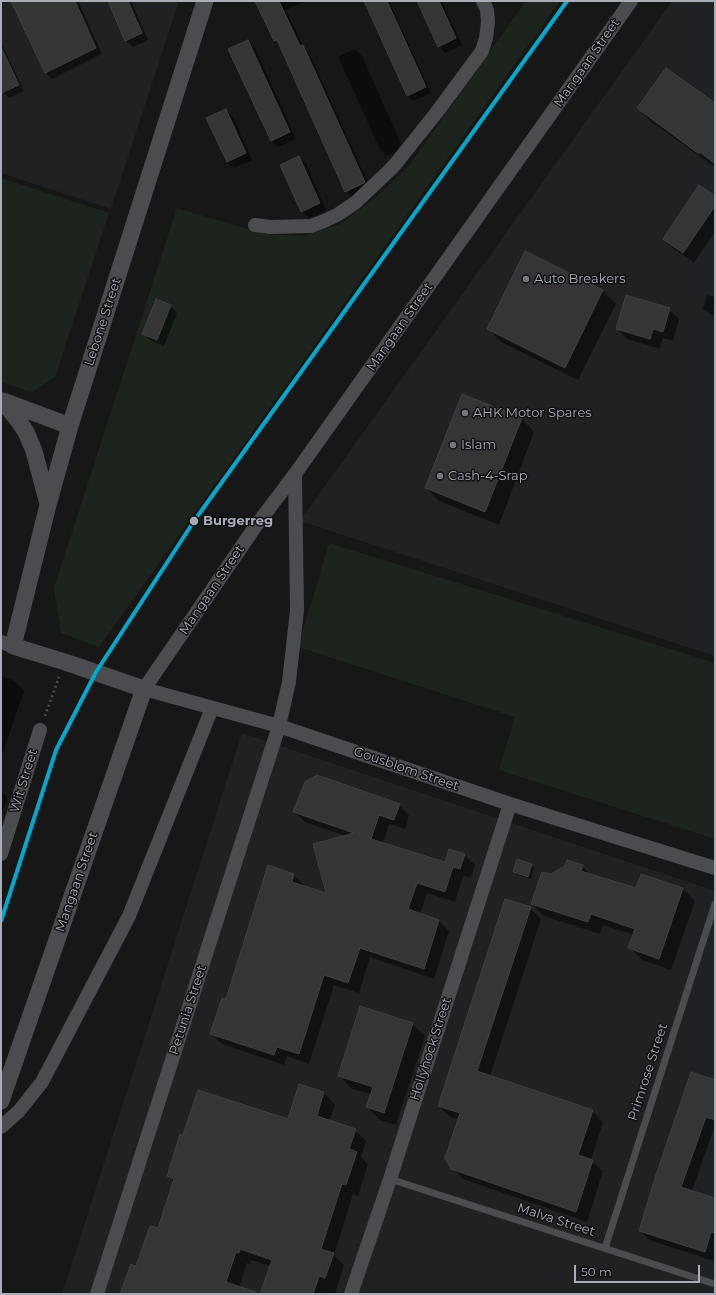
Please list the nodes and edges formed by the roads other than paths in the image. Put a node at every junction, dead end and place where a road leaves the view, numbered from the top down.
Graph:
1 (205, 1) edge
2 (483, 1) edge
3 (631, 1) edge
4 (255, 225) dead end
5 (2, 401) edge
6 (70, 426) junction
7 (295, 474) junction
8 (48, 505) junction
9 (7, 644) edge
10 (144, 689) junction
11 (212, 708) junction
12 (280, 726) junction
13 (40, 730) road end
14 (510, 804) junction
15 (1, 854) edge
16 (715, 868) edge
17 (715, 904) edge
18 (1, 1101) edge
19 (1, 1127) edge
20 (390, 1178) junction
21 (604, 1248) junction
22 (715, 1284) edge
23 (97, 1294) edge
24 (351, 1294) edge

1 - 6 street, Lebone Street
2 - 4 street
3 - 7 street, Mangaan Street
5 - 6 street
5 - 8 street
6 - 8 street, Lebone Street
7 - 10 street, Mangaan Street
7 - 12 street, Petunia Street
8 - 9 street, Lebone Street
9 - 10 street, Gousblom Street
10 - 11 street, Gousblom Street
10 - 18 street, Mangaan Street
11 - 12 street, Gousblom Street
11 - 19 street
12 - 14 street, Gousblom Street
12 - 23 street, Petunia Street
13 - 15 street, Wit Street
14 - 16 street, Gousblom Street
14 - 20 street, Hollyhock Street
17 - 21 lane, Primrose Street
20 - 21 lane, Malva Street
20 - 24 street, Hollyhock Street
21 - 22 lane, Malva Street

